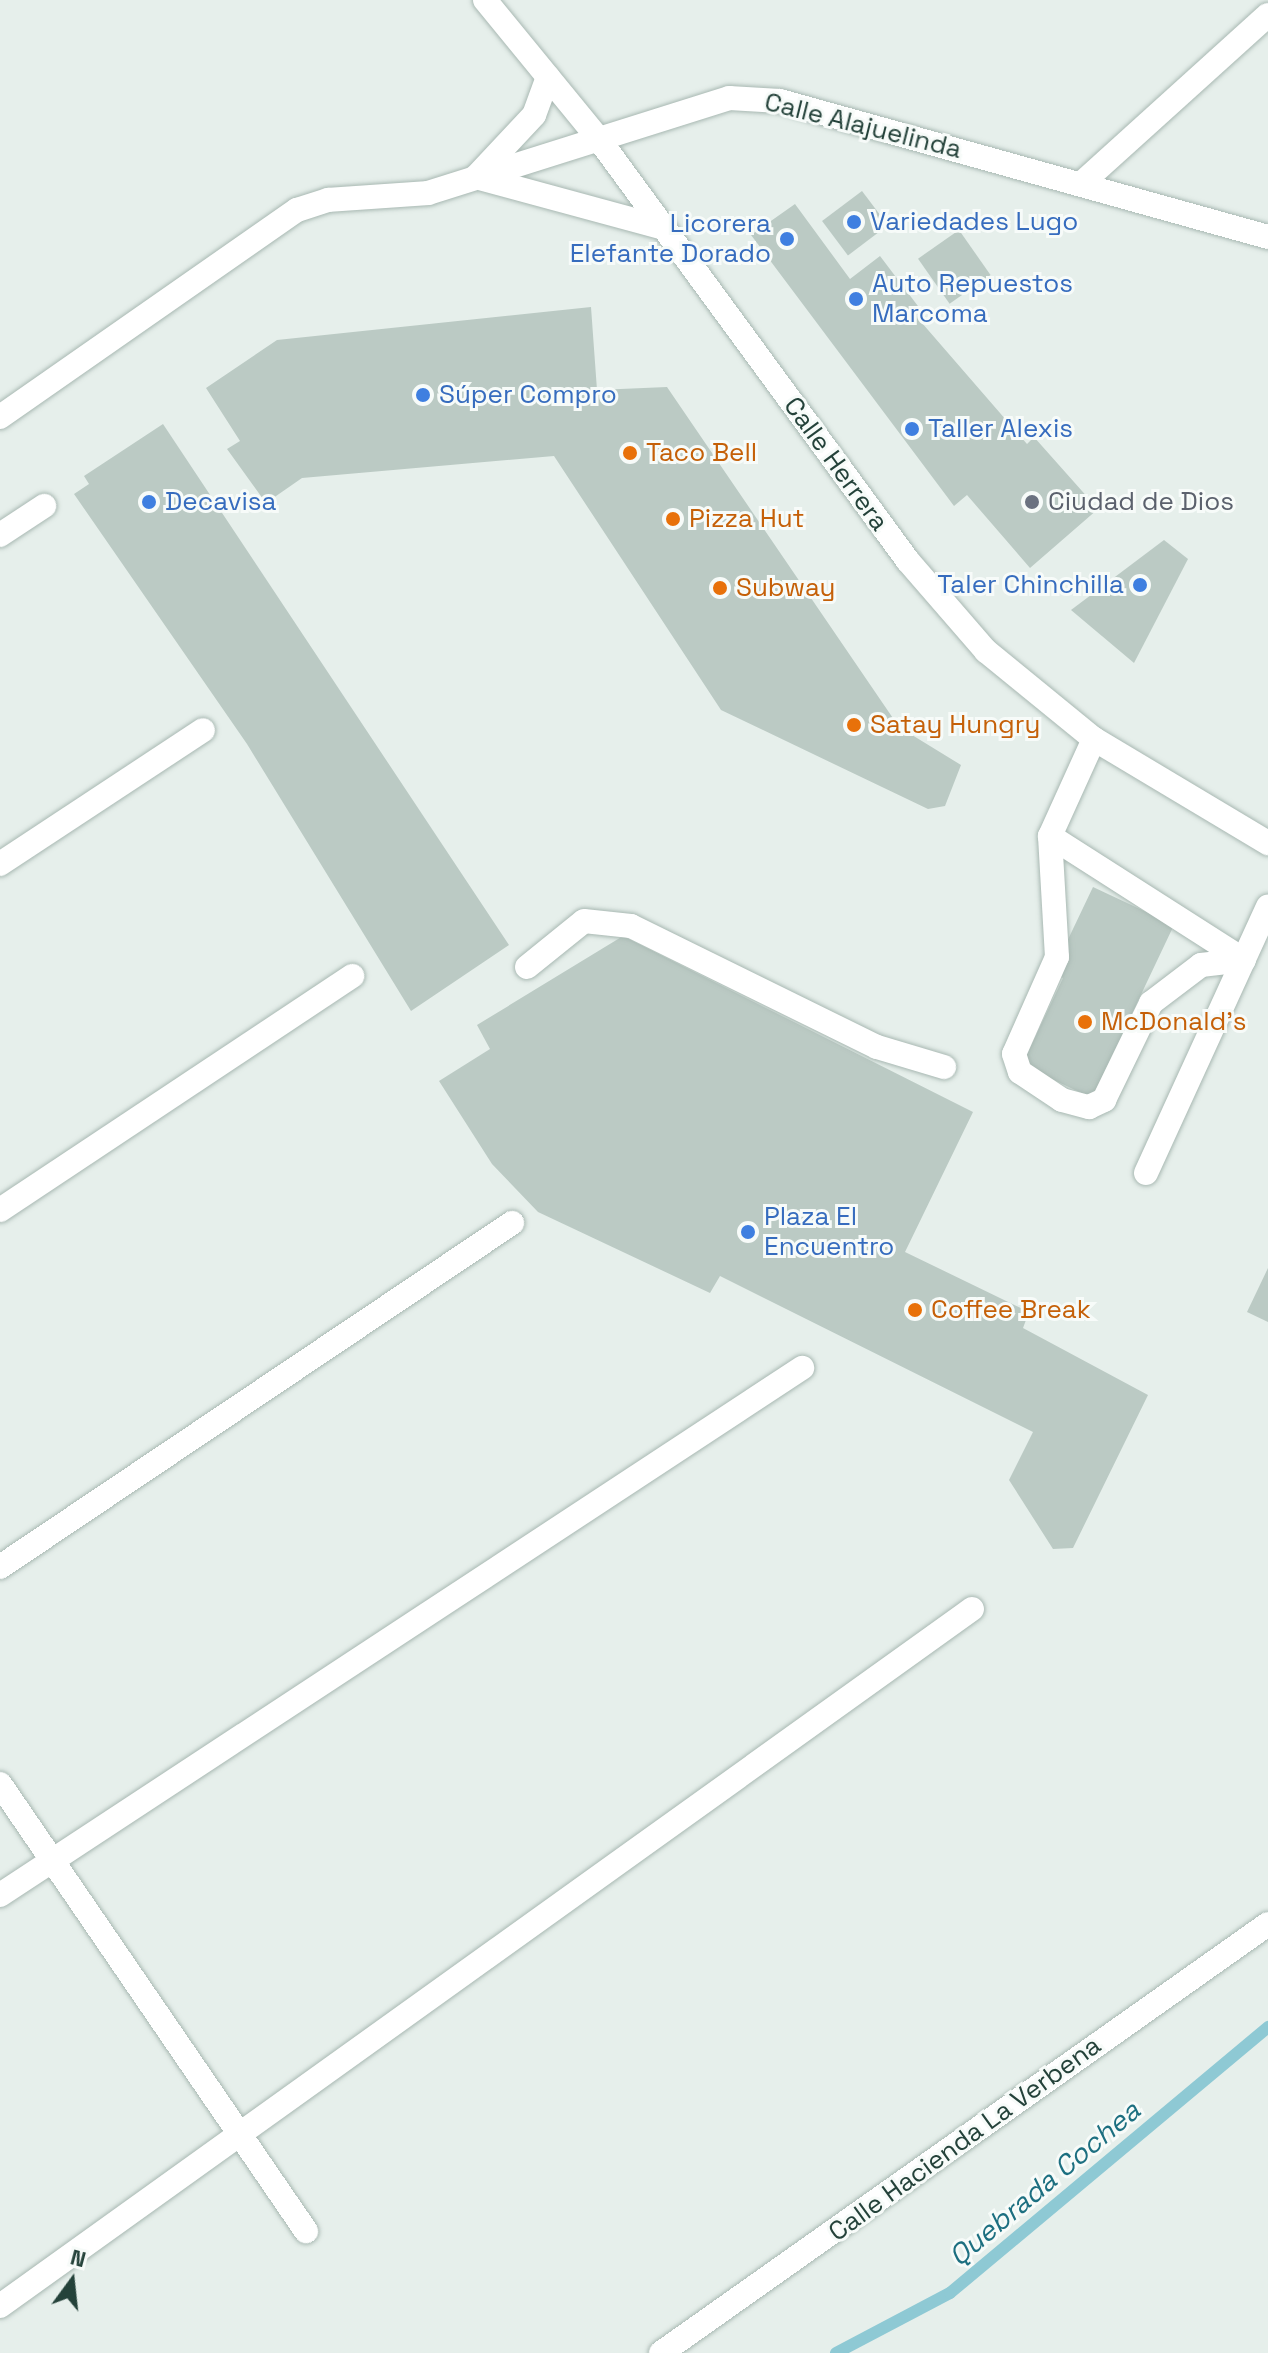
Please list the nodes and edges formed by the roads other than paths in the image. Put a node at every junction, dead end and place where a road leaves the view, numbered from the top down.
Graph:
1 (485, 0) edge
2 (1268, 15) edge
3 (548, 77) junction
4 (598, 138) junction
5 (476, 177) junction
6 (1083, 182) junction
7 (664, 228) junction
8 (1268, 237) edge
9 (0, 417) edge
10 (44, 506) dead end
11 (0, 535) edge
12 (203, 730) dead end
13 (1094, 739) junction
14 (1050, 836) junction
15 (1268, 843) edge
16 (0, 864) edge
17 (1268, 907) edge
18 (1244, 960) junction
19 (527, 967) dead end
20 (352, 976) dead end
21 (944, 1067) dead end
22 (1146, 1173) dead end
23 (0, 1210) edge
24 (512, 1223) dead end
25 (802, 1368) dead end
26 (0, 1567) edge
27 (972, 1609) dead end
28 (0, 1784) edge
29 (52, 1860) junction
30 (0, 1895) edge
31 (1268, 1924) edge
32 (236, 2137) junction
33 (306, 2231) dead end
34 (0, 2306) edge
35 (661, 2353) edge

1 - 3 street, Calle Herrera
2 - 6 street
3 - 4 street, Calle Herrera
3 - 5 street
4 - 5 street, Calle Alajuelinda
4 - 6 street, Calle Alajuelinda
4 - 7 street, Calle Herrera
5 - 7 street
5 - 9 street, Calle Alajuelinda
6 - 8 street, Calle Alajuelinda
7 - 13 street, Calle Herrera
10 - 11 street
12 - 16 street
13 - 14 street
13 - 15 street, Calle Herrera
14 - 18 street
14 - 18 street
17 - 18 street
18 - 22 street
19 - 21 street
20 - 23 street
24 - 26 street
25 - 29 street
27 - 32 street
28 - 29 street
29 - 30 street
29 - 32 street
31 - 35 street, Calle Hacienda La Verbena
32 - 33 street
32 - 34 street

